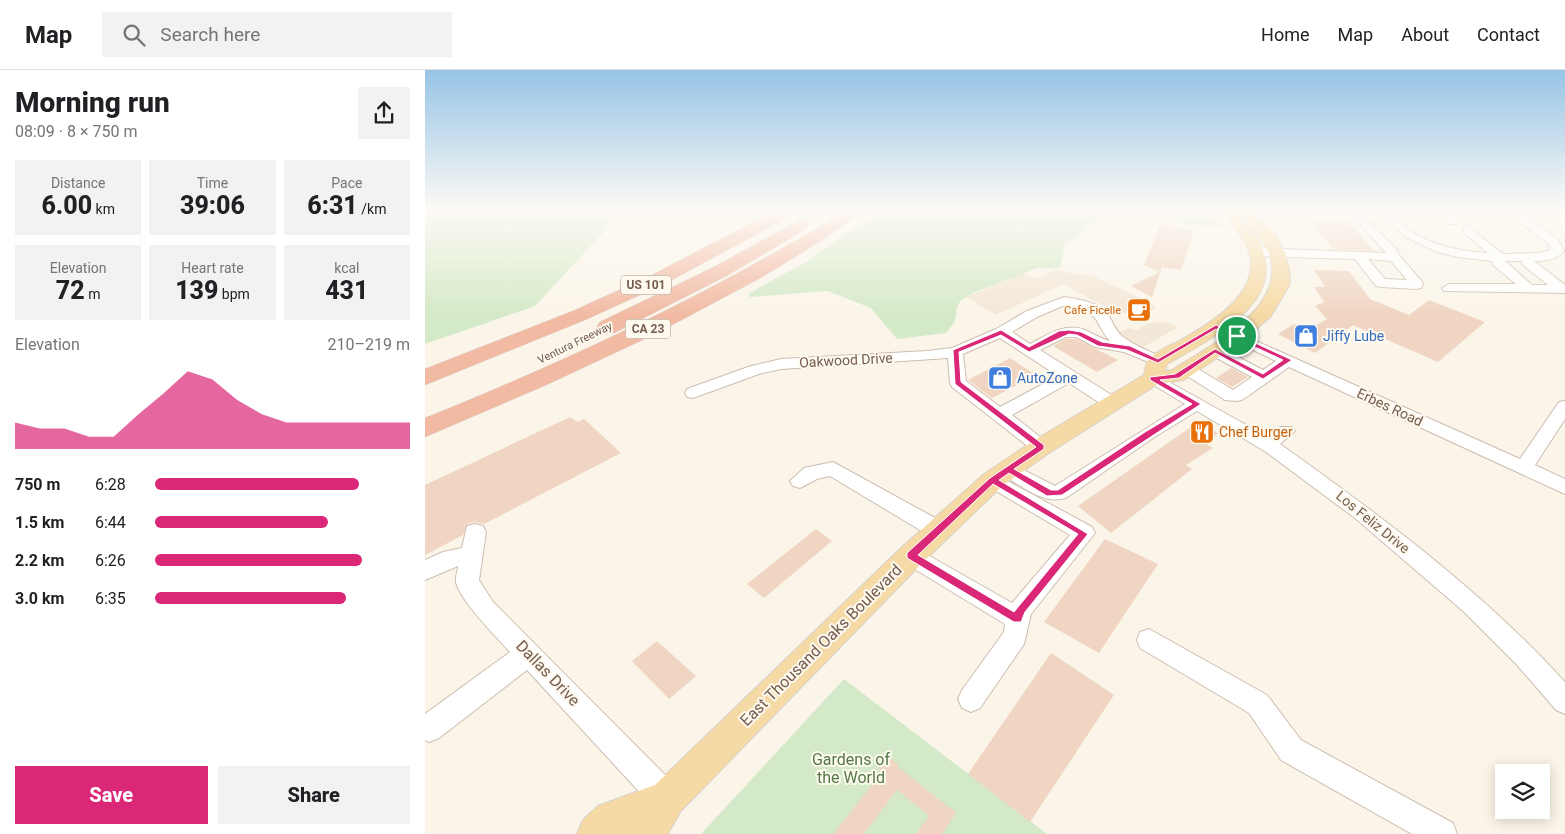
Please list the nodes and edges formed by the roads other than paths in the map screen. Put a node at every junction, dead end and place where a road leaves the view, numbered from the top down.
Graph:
1 (699, 245) edge
2 (724, 245) edge
3 (766, 245) edge
4 (803, 245) edge
5 (1253, 245) edge
6 (1273, 245) edge
7 (1385, 245) edge
8 (1428, 245) edge
9 (1483, 245) edge
10 (1561, 250) edge
11 (1257, 252) junction
12 (1277, 253) junction
13 (1358, 255) junction
14 (1390, 256) junction
15 (1499, 260) junction
16 (1527, 262) dead end
17 (1449, 288) dead end
18 (1529, 289) junction
19 (1563, 289) edge
20 (1216, 327) junction
21 (1001, 332) junction
22 (1237, 336) junction
23 (1128, 348) junction
24 (495, 349) junction
25 (1029, 350) junction
26 (1215, 351) junction
27 (955, 352) junction
28 (1288, 360) junction
29 (1187, 369) junction
30 (1156, 370) junction
31 (1070, 376) junction
32 (1263, 377) junction
33 (425, 378) edge
34 (693, 393) dead end
35 (1112, 403) junction
36 (1197, 404) junction
37 (1565, 406) edge
38 (425, 410) edge
39 (999, 415) junction
40 (425, 428) edge
41 (1286, 431) dead end
42 (1266, 444) junction
43 (1041, 447) junction
44 (1524, 468) junction
45 (1001, 475) junction
46 (800, 481) dead end
47 (1565, 487) edge
48 (937, 530) junction
49 (911, 556) junction
50 (425, 571) edge
51 (1018, 619) junction
52 (1149, 640) dead end
53 (529, 653) junction
54 (971, 699) dead end
55 (1565, 701) edge
56 (429, 728) dead end
57 (667, 799) junction
58 (597, 834) edge
59 (647, 834) edge
60 (1442, 834) edge

1 - 24 highway
2 - 24 highway, Ventura Freeway / US 101
3 - 38 highway, Ventura Freeway / US 101
4 - 40 highway, CA 23
5 - 11 main road, East Thousand Oaks Boulevard
6 - 12 main road, East Thousand Oaks Boulevard
7 - 14 street
8 - 15 street
9 - 15 street
10 - 15 street
11 - 12 street
11 - 20 main road, East Thousand Oaks Boulevard
12 - 13 street
12 - 22 main road, East Thousand Oaks Boulevard
13 - 14 street
13 - 14 street
15 - 18 street
16 - 19 street
17 - 18 street
18 - 19 street
20 - 22 street, Erbes Road
20 - 30 main road, East Thousand Oaks Boulevard
21 - 23 street, Oakwood Drive
21 - 25 street
21 - 27 street, Oakwood Drive
22 - 26 main road, East Thousand Oaks Boulevard
22 - 28 street, Erbes Road
23 - 25 street
23 - 30 street, Los Feliz Drive
24 - 33 highway, Ventura Freeway / US 101
25 - 31 street
26 - 29 main road, East Thousand Oaks Boulevard
26 - 32 street
27 - 34 street, Oakwood Drive
27 - 39 street
28 - 32 street
28 - 44 street, Erbes Road
29 - 30 main road, East Thousand Oaks Boulevard
29 - 32 street
30 - 35 main road, East Thousand Oaks Boulevard
30 - 36 street, Los Feliz Drive
31 - 35 street
31 - 39 street
35 - 43 main road, East Thousand Oaks Boulevard
36 - 42 street, Los Feliz Drive
36 - 45 street
37 - 44 street
39 - 43 street
41 - 42 street
42 - 55 street, Los Feliz Drive
43 - 45 main road, East Thousand Oaks Boulevard
44 - 47 street, Erbes Road
45 - 48 main road, East Thousand Oaks Boulevard
45 - 51 street
46 - 48 street
48 - 49 main road, East Thousand Oaks Boulevard
49 - 51 street
49 - 57 main road, East Thousand Oaks Boulevard
50 - 53 street, Dallas Drive
51 - 54 street
52 - 60 street
53 - 56 street
53 - 57 street, Dallas Drive
57 - 58 main road, East Thousand Oaks Boulevard
57 - 59 main road, East Thousand Oaks Boulevard

